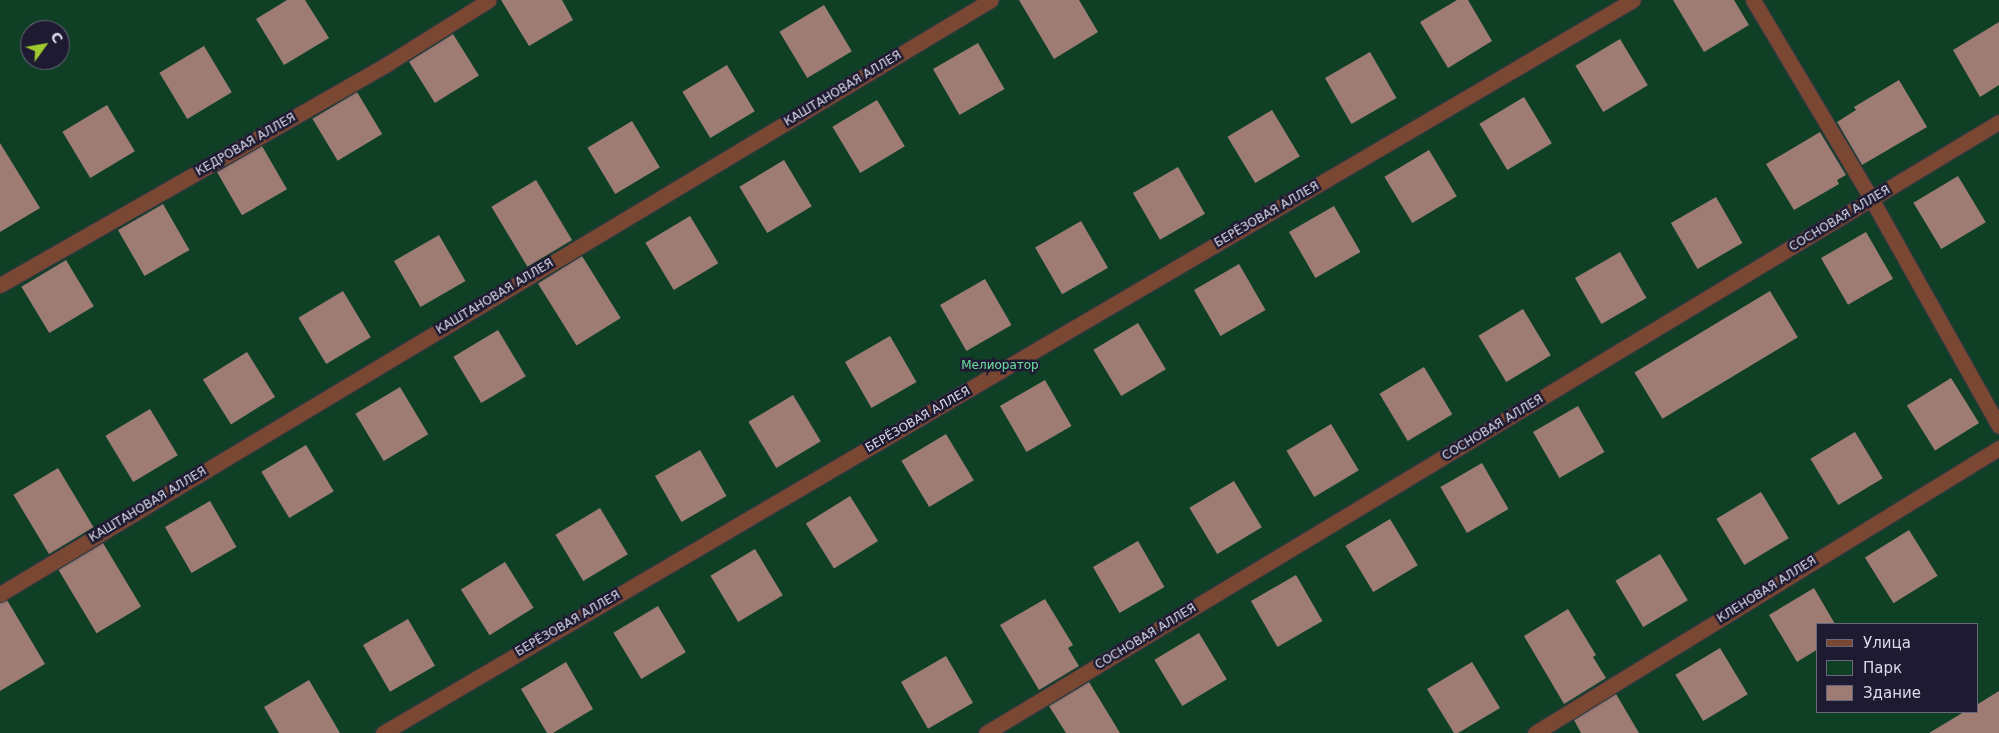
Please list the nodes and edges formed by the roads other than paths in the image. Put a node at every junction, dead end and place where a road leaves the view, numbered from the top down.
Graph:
1 (489, 0) edge
2 (991, 0) edge
3 (1633, 0) edge
4 (1753, 0) edge
5 (1999, 122) edge
6 (1872, 200) junction
7 (0, 285) edge
8 (1999, 426) edge
9 (1999, 448) edge
10 (0, 594) edge
11 (383, 733) edge
12 (986, 733) edge
13 (1535, 733) edge

1 - 7 street, КЕДРОВАЯ АЛЛЕЯ
2 - 10 street, КАШТАНОВАЯ АЛЛЕЯ
3 - 11 street, БЕРЁЗОВАЯ АЛЛЕЯ
4 - 6 street
5 - 6 street, СОСНОВАЯ АЛЛЕЯ
6 - 8 street
6 - 12 street, СОСНОВАЯ АЛЛЕЯ
9 - 13 street, КЛЕНОВАЯ АЛЛЕЯ

